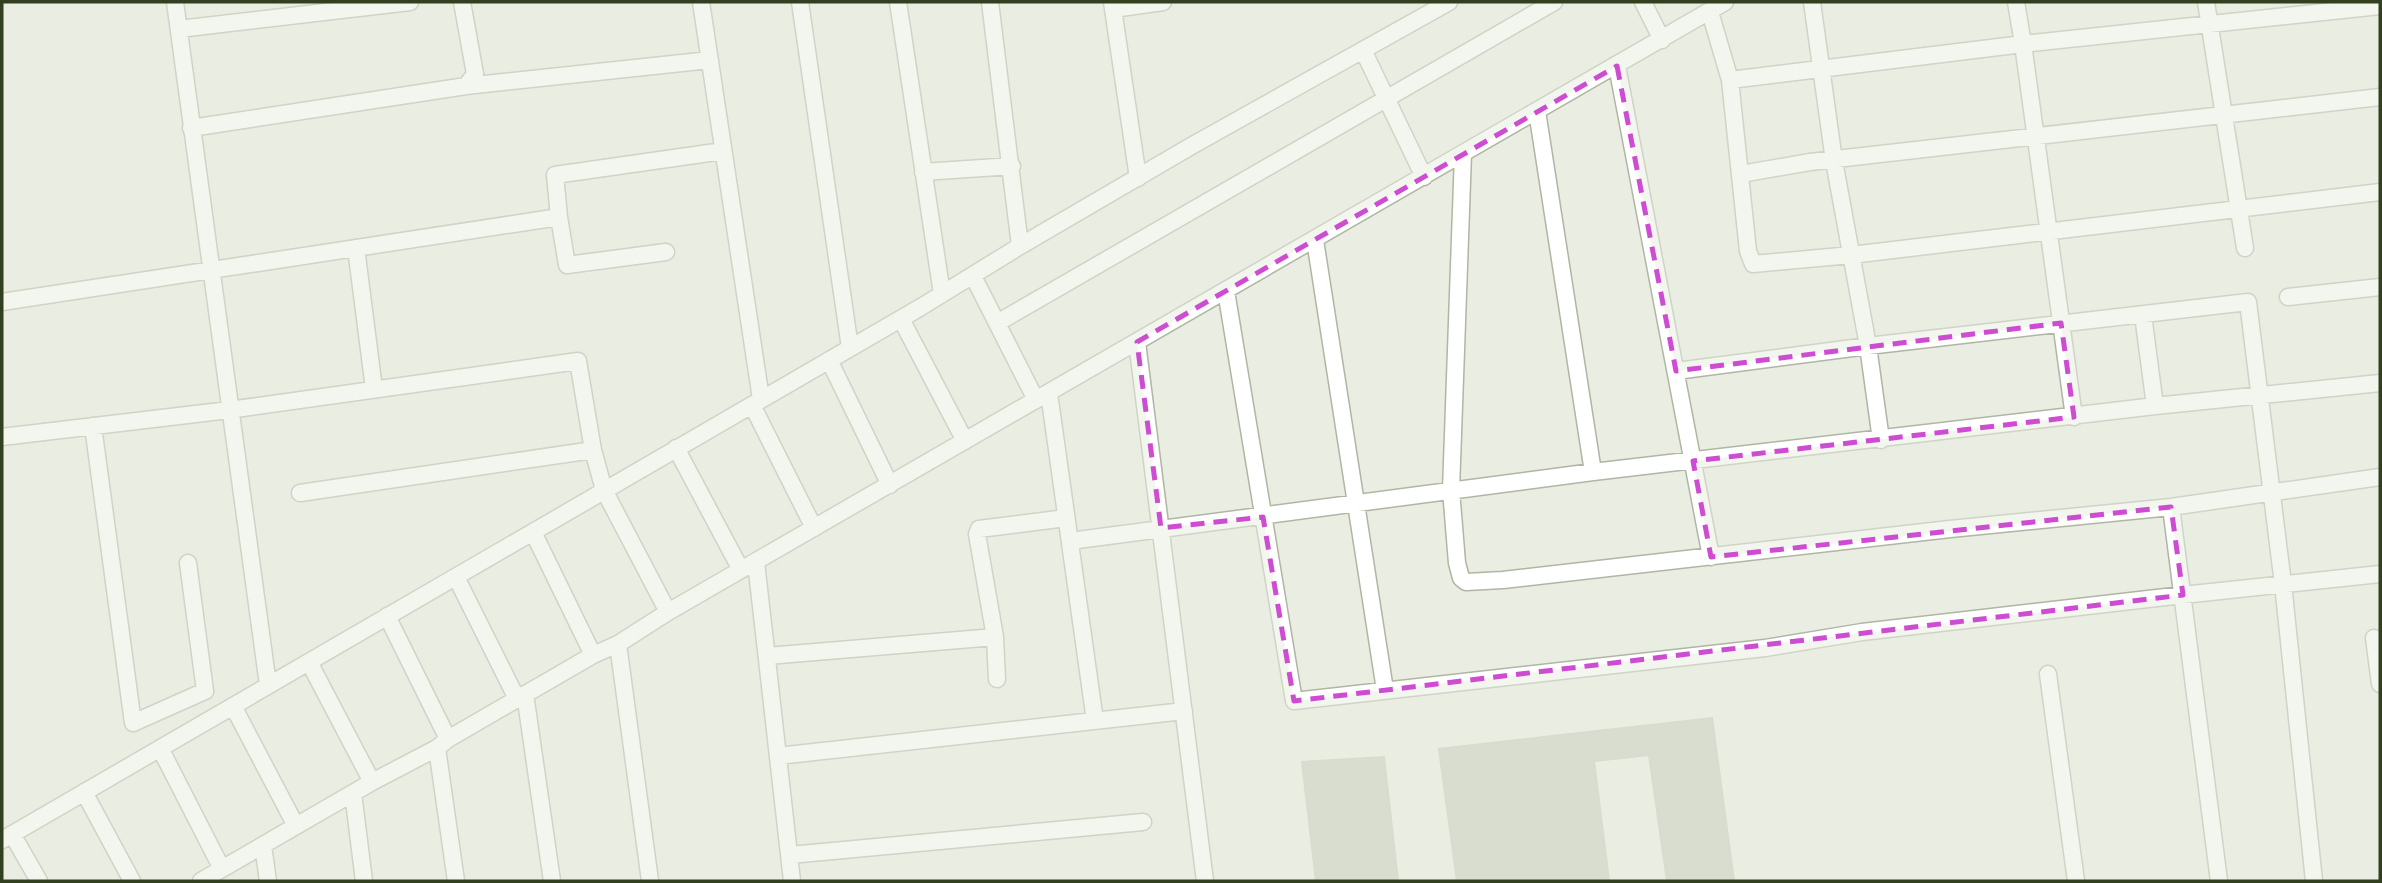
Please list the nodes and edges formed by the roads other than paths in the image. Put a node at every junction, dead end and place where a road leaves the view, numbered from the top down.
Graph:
1 (175, 2) edge
2 (410, 2) edge
3 (462, 2) edge
4 (701, 2) edge
5 (800, 2) edge
6 (898, 2) edge
7 (990, 2) edge
8 (1163, 2) edge
9 (1449, 2) edge
10 (1554, 2) edge
11 (1643, 2) edge
12 (1725, 2) edge
13 (1812, 2) edge
14 (2016, 2) edge
15 (2206, 2) edge
16 (1113, 5) edge
17 (2380, 6) edge
18 (1710, 12) junction
19 (2209, 25) junction
20 (179, 29) junction
21 (1662, 40) junction
22 (2024, 44) junction
23 (1363, 50) junction
24 (710, 60) junction
25 (1617, 66) junction
26 (1821, 68) junction
27 (1730, 80) junction
28 (466, 86) junction
29 (2380, 97) edge
30 (1386, 100) junction
31 (1537, 111) junction
32 (2224, 115) junction
33 (191, 128) junction
34 (2036, 136) junction
35 (723, 151) junction
36 (1463, 154) junction
37 (1834, 161) junction
38 (1012, 166) junction
39 (923, 172) junction
40 (1741, 174) junction
41 (1424, 177) junction
42 (1138, 178) junction
43 (2380, 192) edge
44 (2238, 208) junction
45 (559, 217) junction
46 (2049, 230) junction
47 (1315, 240) junction
48 (1020, 246) junction
49 (356, 248) junction
50 (2245, 248) dead end
51 (666, 253) dead end
52 (1851, 255) junction
53 (210, 270) junction
54 (973, 276) junction
55 (2380, 287) edge
56 (1226, 291) junction
57 (942, 294) junction
58 (2288, 297) dead end
59 (2, 302) edge
60 (2143, 315) junction
61 (901, 319) junction
62 (997, 323) junction
63 (2061, 323) junction
64 (1137, 342) junction
65 (1868, 346) junction
66 (850, 348) junction
67 (829, 360) junction
68 (1676, 371) junction
69 (2380, 383) edge
70 (374, 390) junction
71 (2260, 395) junction
72 (1043, 397) junction
73 (756, 402) junction
74 (2155, 406) junction
75 (229, 410) junction
76 (2074, 417) junction
77 (93, 426) junction
78 (2, 437) edge
79 (1881, 440) junction
80 (965, 442) junction
81 (676, 448) junction
82 (593, 450) junction
83 (1693, 460) junction
84 (1593, 472) junction
85 (2380, 477) edge
86 (890, 485) junction
87 (604, 490) junction
88 (1451, 490) junction
89 (2272, 492) junction
90 (300, 493) dead end
91 (1356, 503) junction
92 (2172, 507) junction
93 (1263, 517) junction
94 (1066, 518) junction
95 (814, 528) junction
96 (1161, 528) junction
97 (533, 532) junction
98 (1070, 541) junction
99 (1711, 557) junction
100 (756, 562) junction
101 (188, 563) dead end
102 (741, 570) junction
103 (2380, 575) edge
104 (456, 577) junction
105 (2283, 583) junction
106 (2183, 594) junction
107 (668, 612) junction
108 (387, 616) junction
109 (995, 637) junction
110 (2374, 638) dead end
111 (618, 644) junction
112 (593, 655) junction
113 (767, 656) junction
114 (309, 662) junction
115 (2048, 674) dead end
116 (998, 679) dead end
117 (2380, 684) edge
118 (268, 685) junction
119 (1385, 690) junction
120 (521, 697) junction
121 (233, 706) junction
122 (1184, 711) junction
123 (1095, 720) junction
124 (442, 743) junction
125 (160, 748) junction
126 (778, 756) junction
127 (372, 782) junction
128 (84, 792) junction
129 (353, 793) junction
130 (1143, 822) dead end
131 (296, 826) junction
132 (7, 837) edge
133 (263, 845) junction
134 (790, 855) junction
135 (222, 869) junction
136 (39, 881) edge
137 (132, 881) edge
138 (201, 881) edge
139 (268, 881) edge
140 (364, 881) edge
141 (457, 881) edge
142 (552, 881) edge
143 (650, 881) edge
144 (792, 881) edge
145 (1205, 881) edge
146 (2076, 881) edge
147 (2219, 881) edge
148 (2314, 881) edge

1 - 20 street
2 - 20 street
3 - 28 street
4 - 24 street
5 - 66 street
6 - 39 street
7 - 38 street
8 - 16 street
9 - 23 street
10 - 30 street
11 - 21 street
12 - 18 street
13 - 26 street
14 - 22 street
15 - 19 street
16 - 42 street
17 - 19 street
18 - 21 street
18 - 27 street
19 - 22 street
19 - 32 street
20 - 33 street
21 - 25 street
22 - 26 street
22 - 34 street
23 - 30 street
23 - 42 street
24 - 28 street
24 - 35 street
25 - 31 street
25 - 68 street
26 - 27 street
26 - 37 street
27 - 40 street
28 - 33 street
29 - 32 street
30 - 41 street
30 - 62 street
31 - 36 street
31 - 84 street
32 - 34 street
32 - 44 street
33 - 53 street
34 - 37 street
34 - 46 street
35 - 45 street
35 - 73 street
36 - 41 street
36 - 88 street
37 - 40 street
37 - 52 street
38 - 39 street
38 - 48 street
39 - 57 street
40 - 52 street
41 - 47 street
42 - 48 street
43 - 44 street
44 - 46 street
44 - 50 street
45 - 49 street
45 - 51 street
46 - 52 street
46 - 63 street
47 - 56 street
47 - 91 street
48 - 54 street
49 - 53 street
49 - 70 street
52 - 65 street
53 - 59 street
53 - 75 street
54 - 57 street
54 - 62 street
55 - 58 street
56 - 64 street
56 - 93 street
57 - 61 street
60 - 63 street
60 - 71 street
60 - 74 street
61 - 66 street
61 - 80 street
62 - 72 street
63 - 65 street
63 - 76 street
64 - 72 street
64 - 96 street
65 - 68 street
65 - 79 street
66 - 67 street
67 - 73 street
67 - 86 street
68 - 83 street
69 - 71 street
70 - 75 street
70 - 82 street
71 - 74 street
71 - 89 street
72 - 80 street
72 - 94 street
73 - 81 street
73 - 95 street
74 - 76 street
75 - 77 street
75 - 118 street
76 - 79 street
77 - 78 street
77 - 101 street
79 - 83 street
80 - 86 street
81 - 87 street
81 - 102 street
82 - 87 street
82 - 90 street
83 - 84 street
83 - 99 street
84 - 88 street
85 - 89 street
86 - 95 street
87 - 97 street
87 - 107 street
88 - 91 street
88 - 99 street
89 - 92 street
89 - 105 street
91 - 93 street
91 - 119 street
92 - 99 street
92 - 106 street
93 - 96 street
93 - 119 street
94 - 98 street
94 - 109 street
95 - 100 street
96 - 98 street
96 - 122 street
97 - 104 street
97 - 112 street
98 - 123 street
100 - 102 street
100 - 113 street
102 - 107 street
103 - 105 street
104 - 108 street
104 - 120 street
105 - 106 street
105 - 148 street
106 - 119 street
106 - 147 street
107 - 111 street
108 - 114 street
108 - 124 street
109 - 113 street
109 - 116 street
110 - 117 street
111 - 112 street
111 - 143 street
112 - 120 street
113 - 126 street
114 - 118 street
114 - 127 street
115 - 146 street
118 - 121 street
120 - 124 street
120 - 142 street
121 - 125 street
121 - 131 street
122 - 123 street
122 - 145 street
123 - 126 street
124 - 127 street
124 - 141 street
125 - 128 street
125 - 135 street
126 - 134 street
127 - 129 street
128 - 132 street
128 - 137 street
129 - 131 street
129 - 140 street
130 - 134 street
131 - 133 street
132 - 136 street
133 - 135 street
133 - 139 street
134 - 144 street
135 - 138 street

